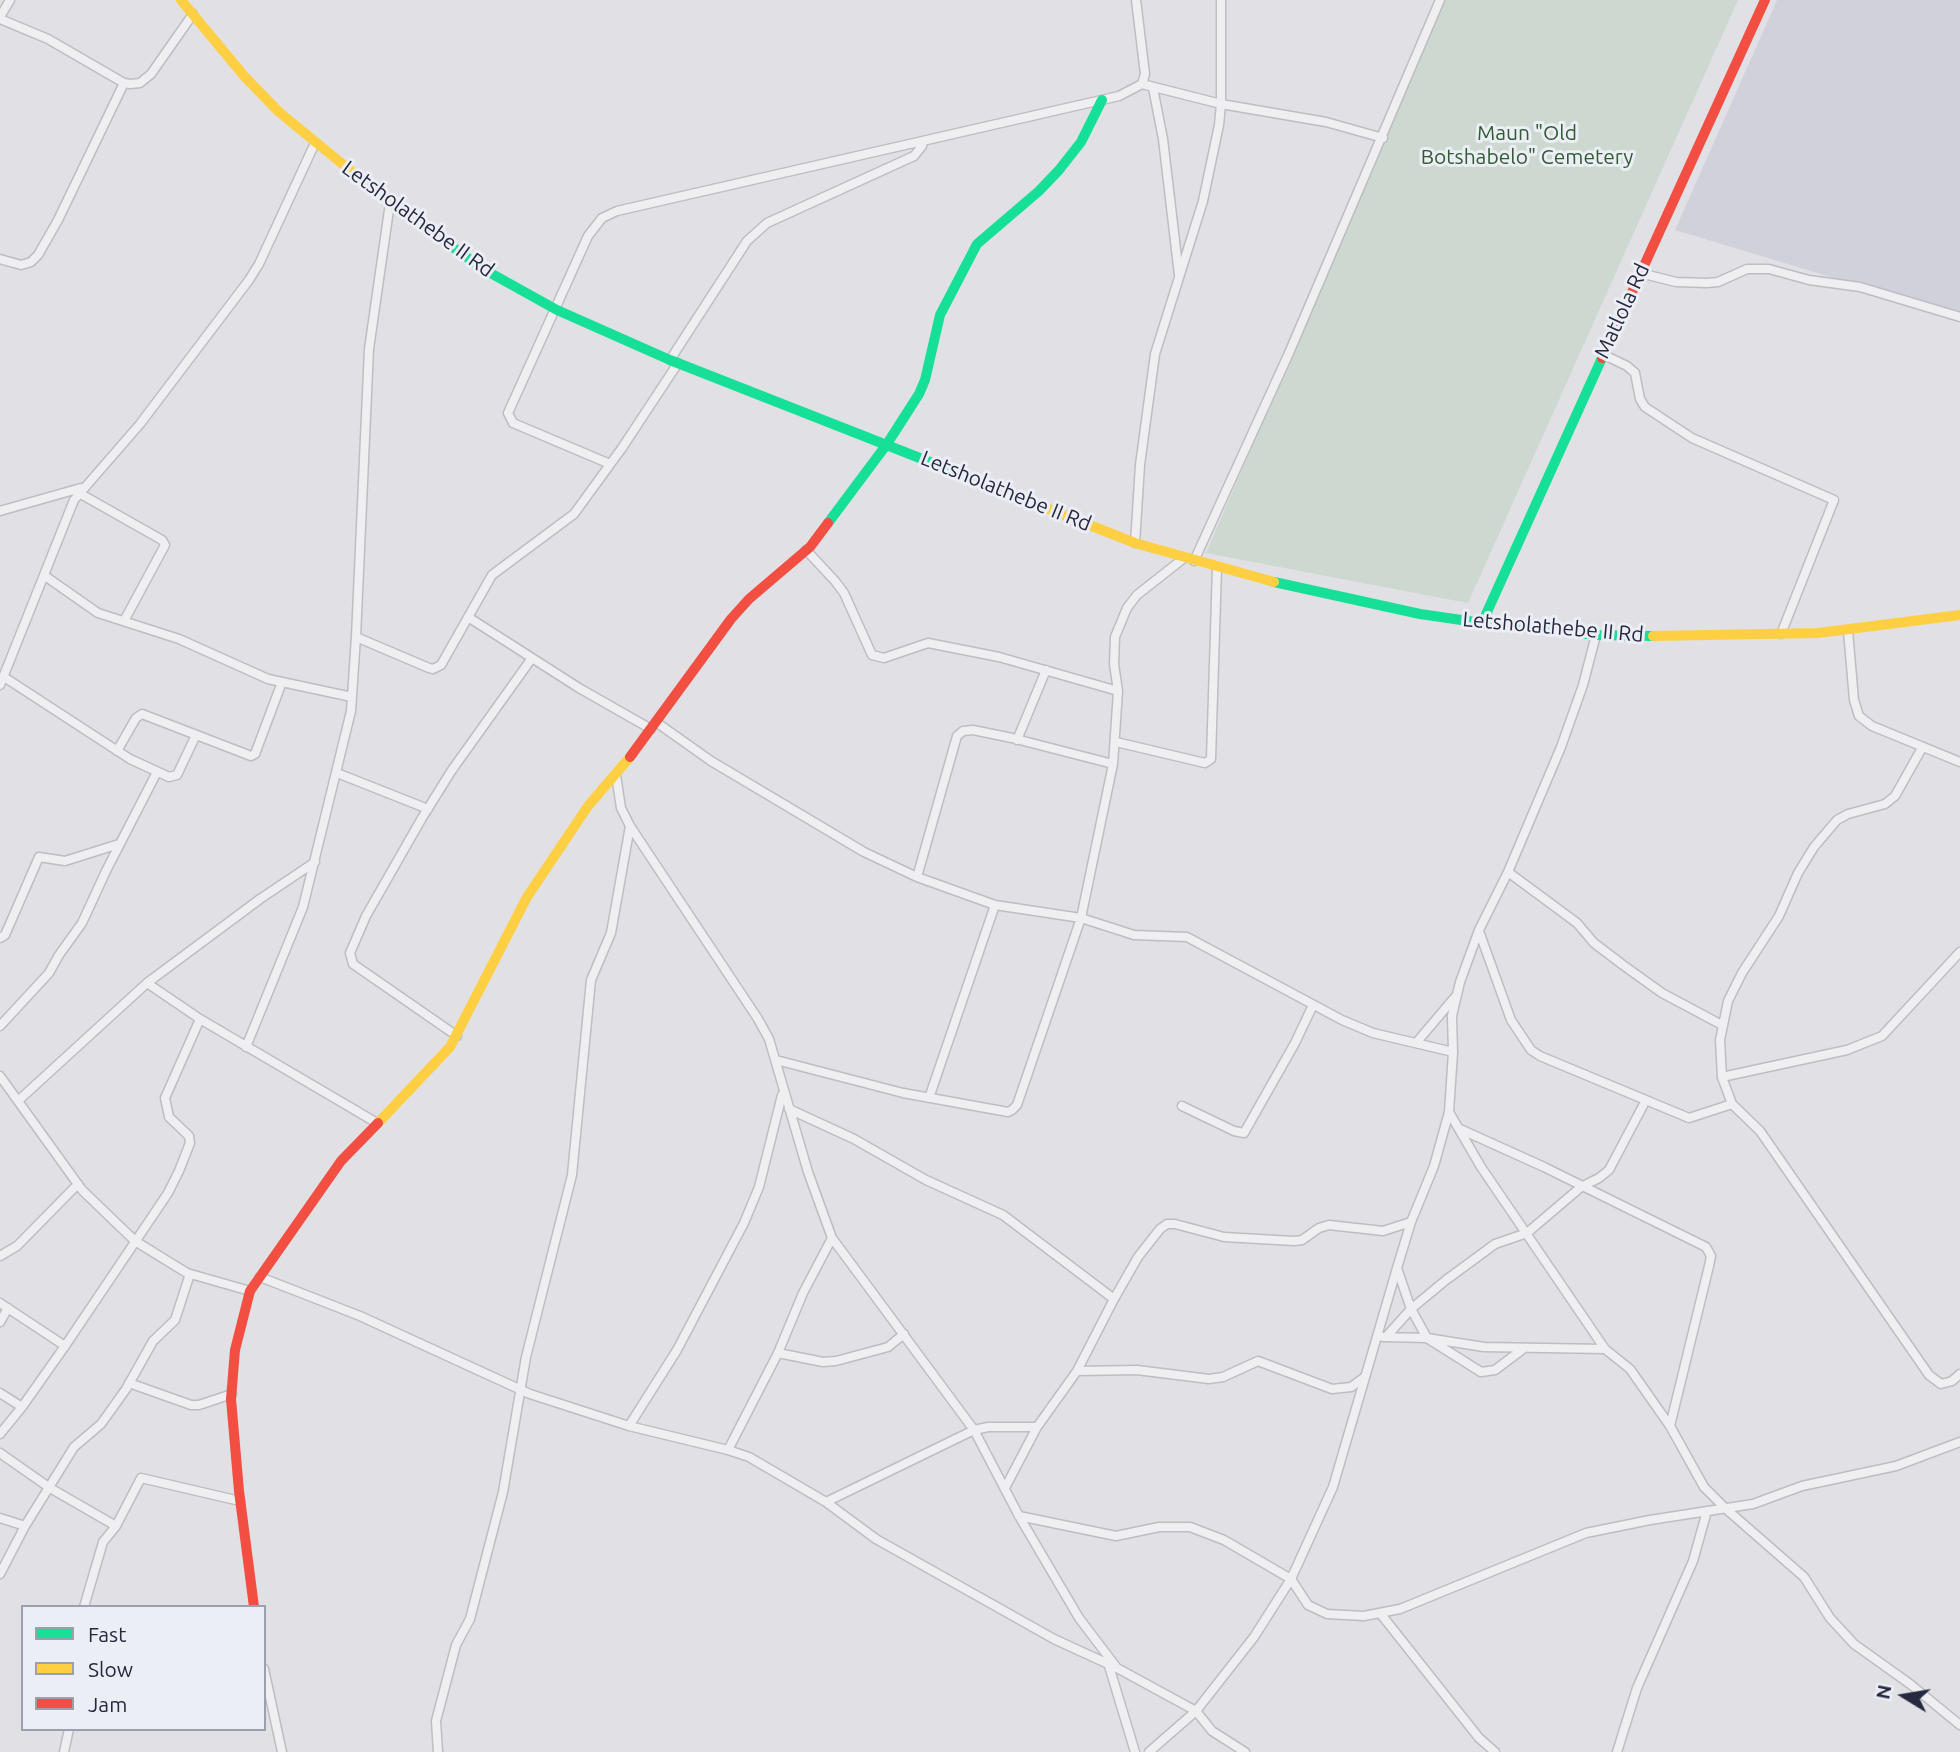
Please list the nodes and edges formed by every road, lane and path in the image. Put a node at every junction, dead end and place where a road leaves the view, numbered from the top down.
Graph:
1 (10, 0) edge
2 (181, 0) edge
3 (1136, 0) edge
4 (1221, 0) edge
5 (1440, 0) edge
6 (1765, 0) edge
7 (193, 14) junction
8 (0, 18) edge
9 (124, 83) junction
10 (1142, 84) junction
11 (1153, 88) junction
12 (1102, 100) junction
13 (1221, 104) junction
14 (1383, 138) junction
15 (923, 141) junction
16 (315, 143) junction
17 (390, 203) junction
18 (0, 259) edge
19 (1640, 273) junction
20 (1179, 278) junction
21 (557, 310) junction
22 (1960, 317) edge
23 (1602, 354) junction
24 (674, 362) junction
25 (887, 444) junction
26 (610, 464) junction
27 (81, 490) junction
28 (0, 511) edge
29 (1135, 542) junction
30 (806, 550) junction
31 (1189, 559) junction
32 (1217, 568) junction
33 (46, 576) junction
34 (1960, 615) edge
35 (468, 617) junction
36 (124, 621) junction
37 (1482, 623) junction
38 (1848, 631) junction
39 (1781, 634) junction
40 (1596, 635) junction
41 (356, 637) junction
42 (532, 658) junction
43 (1046, 670) junction
44 (4, 677) junction
45 (282, 682) junction
46 (0, 685) edge
47 (1118, 691) junction
48 (352, 696) junction
49 (654, 726) junction
50 (196, 735) junction
51 (1017, 740) junction
52 (1116, 741) junction
53 (1922, 748) junction
54 (117, 751) junction
55 (1960, 762) edge
56 (1113, 764) junction
57 (157, 772) junction
58 (337, 773) junction
59 (616, 775) junction
60 (428, 809) junction
61 (630, 826) junction
62 (119, 844) junction
63 (315, 862) junction
64 (1508, 872) junction
65 (917, 877) junction
66 (995, 905) junction
67 (1081, 918) junction
68 (1479, 930) junction
69 (0, 938) edge
70 (1960, 952) edge
71 (147, 983) junction
72 (1457, 994) junction
73 (1313, 1005) junction
74 (200, 1019) junction
75 (1722, 1025) junction
76 (0, 1026) edge
77 (457, 1036) junction
78 (1416, 1043) junction
79 (246, 1047) junction
80 (1453, 1052) junction
81 (776, 1060) junction
82 (0, 1076) edge
83 (1722, 1077) junction
84 (783, 1091) junction
85 (929, 1097) junction
86 (19, 1100) junction
87 (1646, 1100) junction
88 (1732, 1104) junction
89 (1182, 1106) dead end
90 (789, 1109) junction
91 (1450, 1112) junction
92 (377, 1123) junction
93 (1460, 1129) junction
94 (78, 1184) junction
95 (1581, 1187) junction
96 (1411, 1222) junction
97 (1527, 1233) junction
98 (832, 1238) junction
99 (135, 1241) junction
100 (0, 1255) edge
101 (1397, 1268) junction
102 (190, 1273) junction
103 (260, 1277) junction
104 (250, 1291) junction
105 (1114, 1299) junction
106 (0, 1303) edge
107 (8, 1308) junction
108 (1411, 1309) junction
109 (0, 1322) edge
110 (904, 1334) junction
111 (1382, 1337) junction
112 (1427, 1338) junction
113 (65, 1346) junction
114 (1523, 1349) junction
115 (1605, 1349) junction
116 (778, 1353) junction
117 (1077, 1371) junction
118 (1960, 1374) edge
119 (1365, 1377) junction
120 (129, 1384) junction
121 (520, 1390) junction
122 (0, 1394) edge
123 (232, 1394) junction
124 (22, 1407) junction
125 (629, 1426) junction
126 (1670, 1426) junction
127 (1037, 1427) junction
128 (974, 1430) junction
129 (0, 1434) edge
130 (1960, 1442) edge
131 (728, 1450) junction
132 (0, 1453) edge
133 (50, 1488) junction
134 (1005, 1488) junction
135 (240, 1501) junction
136 (826, 1502) junction
137 (1725, 1508) junction
138 (1707, 1511) junction
139 (1019, 1516) junction
140 (0, 1518) edge
141 (25, 1526) junction
142 (116, 1526) junction
143 (0, 1574) edge
144 (1291, 1579) junction
145 (85, 1605) edge
146 (254, 1605) edge
147 (1380, 1613) junction
148 (1113, 1667) junction
149 (266, 1678) edge
150 (1196, 1711) junction
151 (1960, 1726) edge
152 (69, 1731) edge
153 (64, 1752) edge
154 (282, 1752) edge
155 (438, 1752) edge
156 (1135, 1752) edge
157 (1149, 1752) edge
158 (1245, 1752) edge
159 (1495, 1752) edge
160 (1617, 1752) edge

1 - 8 street
2 - 7 street, Letsholathebe II Rd
3 - 10 street
4 - 13 street
5 - 14 street
6 - 19 street, Matlola Rd
7 - 9 street
7 - 16 street, Letsholathebe II Rd
8 - 9 street
9 - 18 street
10 - 11 street
10 - 12 street
11 - 13 street
11 - 20 street
12 - 15 street
12 - 25 street
13 - 14 street
13 - 20 street
14 - 31 street
15 - 21 street
15 - 24 street
16 - 17 street, Letsholathebe II Rd
16 - 27 street
17 - 21 street, Letsholathebe II Rd
17 - 41 street
19 - 22 street
19 - 23 street, Matlola Rd
20 - 29 street
21 - 24 street, Letsholathebe II Rd
21 - 26 street
23 - 37 street, Matlola Rd
23 - 39 street
24 - 25 street, Letsholathebe II Rd
24 - 26 street
25 - 29 street, Letsholathebe II Rd
25 - 30 street
26 - 35 street
27 - 28 street
27 - 33 street
27 - 36 street
29 - 31 street, Letsholathebe II Rd
30 - 43 street
30 - 49 street
31 - 32 street, Letsholathebe II Rd
31 - 47 street
32 - 37 street, Letsholathebe II Rd
32 - 52 street
33 - 36 street
33 - 44 street
34 - 38 street, Letsholathebe II Rd
35 - 41 street
35 - 42 street
36 - 45 street
37 - 40 street, Letsholathebe II Rd
38 - 39 street, Letsholathebe II Rd
38 - 53 street
39 - 40 street, Letsholathebe II Rd
40 - 64 street
41 - 48 street
42 - 49 street
42 - 60 street
43 - 47 street
43 - 51 street
44 - 46 street
44 - 54 street
45 - 48 street
45 - 50 street
47 - 52 street
48 - 58 street
49 - 59 street
49 - 65 street
50 - 54 street
50 - 57 street
51 - 56 street
51 - 65 street
52 - 56 street
53 - 55 street
53 - 75 street
54 - 57 street
56 - 67 street
57 - 62 street
58 - 60 street
58 - 63 street
59 - 61 street
59 - 77 street
60 - 77 street
61 - 81 street
61 - 121 street
62 - 69 street
62 - 76 street
63 - 71 street
63 - 79 street
64 - 68 street
64 - 75 street
65 - 66 street
66 - 67 street
66 - 85 street
67 - 73 street
67 - 85 street
68 - 72 street
68 - 87 street
70 - 83 street
71 - 74 street
71 - 86 street
72 - 78 street
72 - 80 street
73 - 78 street
73 - 89 street
74 - 79 street
74 - 99 street
75 - 83 street
77 - 92 street
78 - 80 street
79 - 92 street
80 - 91 street
81 - 84 street
81 - 85 street
82 - 86 street
83 - 88 street
84 - 90 street
84 - 125 street
86 - 94 street
87 - 88 street
87 - 95 street
88 - 118 street
90 - 98 street
90 - 105 street
91 - 93 street
91 - 96 street
92 - 103 street
93 - 95 street
93 - 97 street
94 - 99 street
94 - 100 street
95 - 97 street
95 - 126 street
96 - 101 street
96 - 105 street
97 - 108 street
97 - 115 street
98 - 110 street
98 - 116 street
99 - 102 street
99 - 113 street
101 - 108 street
101 - 111 street
102 - 104 street
102 - 120 street
103 - 104 street
103 - 121 street
104 - 123 street
105 - 117 street
106 - 107 street
107 - 109 street
107 - 113 street
108 - 111 street
108 - 112 street
110 - 116 street
110 - 128 street
111 - 112 street
111 - 119 street
112 - 114 street
112 - 114 street
113 - 124 street
114 - 115 street
115 - 126 street
116 - 131 street
117 - 119 street
117 - 127 street
119 - 144 street
120 - 123 street
120 - 133 street
121 - 125 street
121 - 155 street
122 - 124 street
123 - 135 street
124 - 129 street
125 - 131 street
126 - 137 street
127 - 128 street
127 - 134 street
128 - 134 street
128 - 136 street
130 - 137 street
131 - 136 street
132 - 133 street
133 - 141 street
133 - 142 street
134 - 139 street
135 - 142 street
135 - 146 street
136 - 148 street
137 - 138 street
137 - 151 street
138 - 147 street
138 - 160 street
139 - 144 street
139 - 148 street
140 - 141 street
141 - 143 street
142 - 145 street
144 - 147 street
144 - 150 street
147 - 159 street
148 - 150 street
148 - 156 street
149 - 154 street
150 - 157 street
150 - 158 street
152 - 153 street

